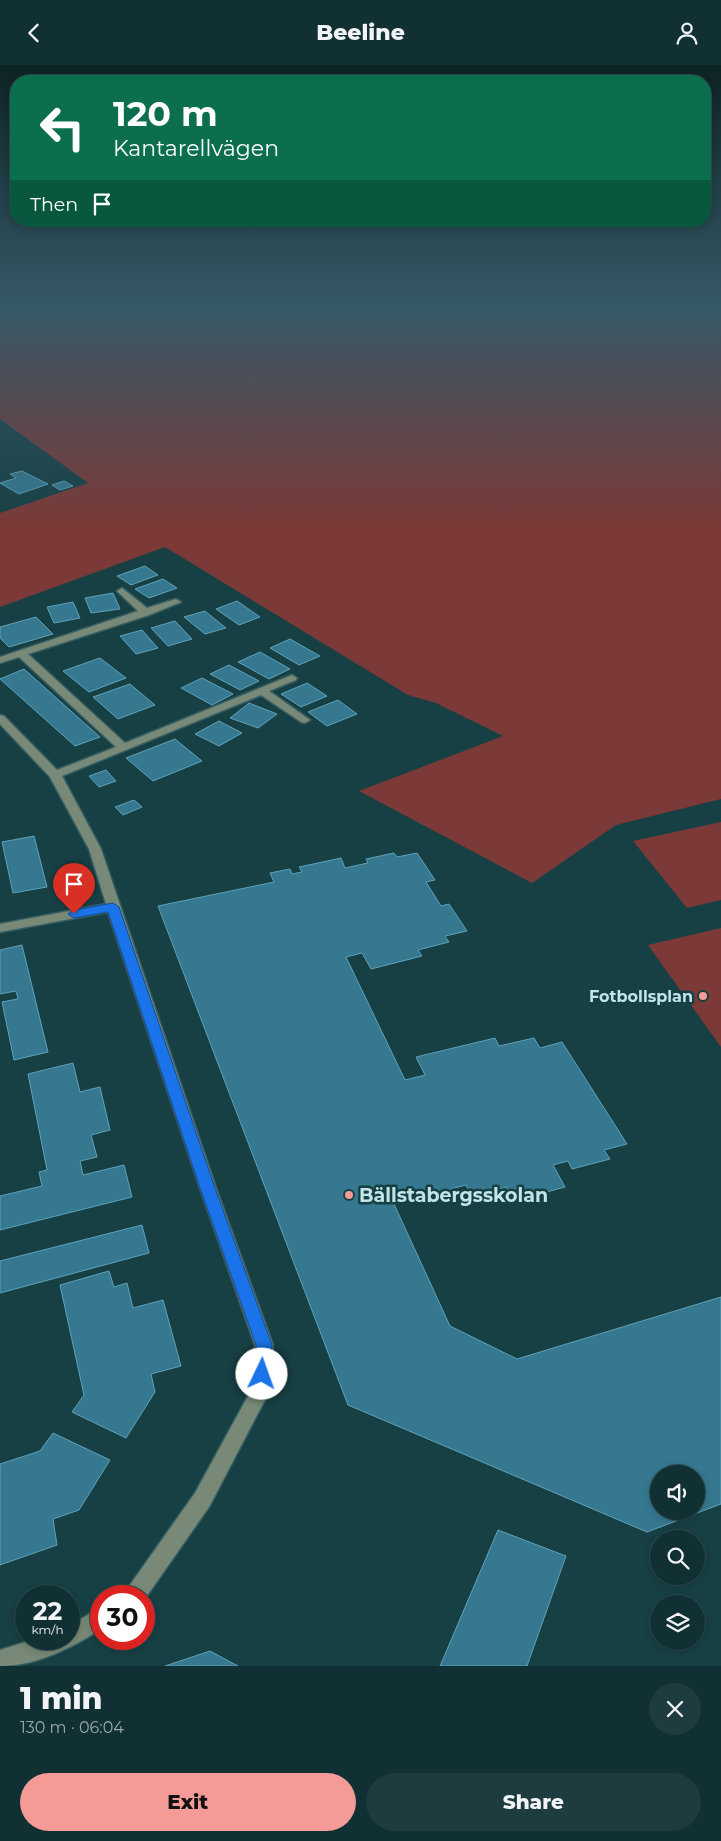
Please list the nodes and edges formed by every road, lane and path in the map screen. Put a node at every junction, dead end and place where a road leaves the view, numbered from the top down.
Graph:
1 (122, 591) dead end
2 (176, 602) dead end
3 (146, 613) junction
4 (21, 653) junction
5 (0, 660) edge
6 (292, 678) dead end
7 (262, 691) junction
8 (0, 718) edge
9 (305, 720) dead end
10 (124, 749) junction
11 (55, 775) junction
12 (113, 907) junction
13 (0, 928) edge
14 (142, 1585) edge
15 (33, 1650) edge
16 (0, 1661) edge

1 - 3 street
2 - 3 street
3 - 4 street
4 - 5 street
4 - 10 street
6 - 7 street
7 - 9 street
7 - 10 street
8 - 11 street
10 - 11 street
11 - 12 street
12 - 13 street
12 - 14 street
15 - 16 street

